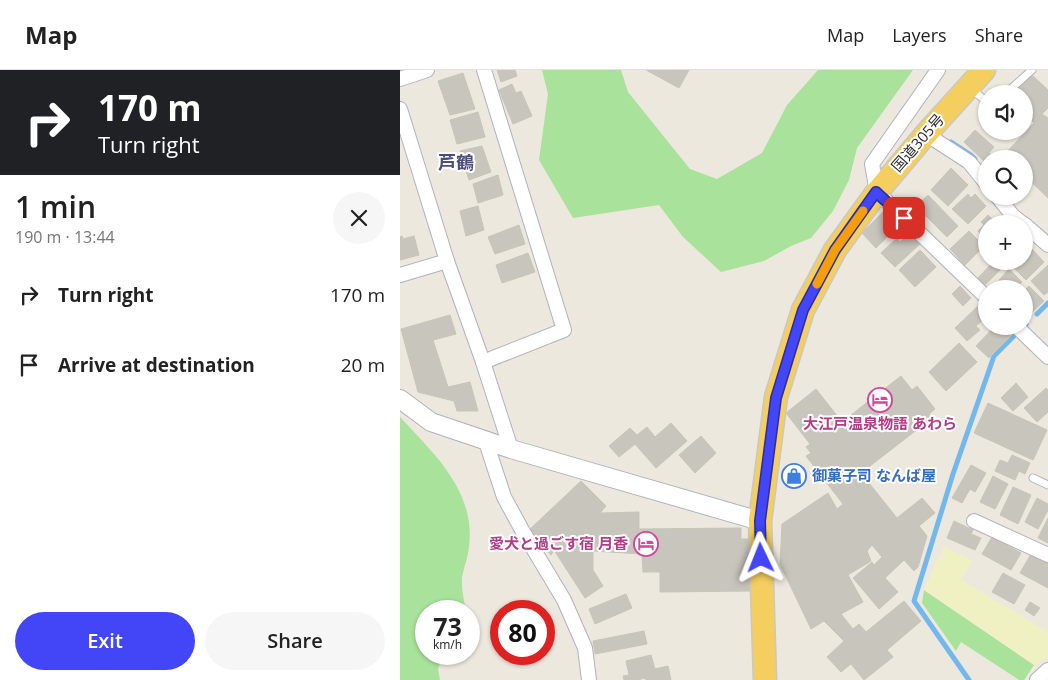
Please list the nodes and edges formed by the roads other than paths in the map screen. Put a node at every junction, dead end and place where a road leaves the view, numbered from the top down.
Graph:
1 (427, 70) edge
2 (484, 70) edge
3 (938, 70) edge
4 (984, 70) edge
5 (1032, 70) edge
6 (400, 79) edge
7 (1015, 85) edge
8 (968, 86) junction
9 (978, 94) edge
10 (400, 109) edge
11 (926, 134) junction
12 (978, 173) edge
13 (876, 192) junction
14 (1004, 205) edge
15 (1012, 215) edge
16 (1033, 232) edge
17 (1048, 245) edge
18 (447, 261) junction
19 (400, 275) edge
20 (978, 289) edge
21 (1025, 335) edge
22 (1048, 357) edge
23 (483, 362) junction
24 (400, 399) edge
25 (485, 439) junction
26 (511, 449) junction
27 (1033, 478) dead end
28 (1048, 485) edge
29 (760, 521) junction
30 (974, 521) dead end
31 (1048, 555) edge
32 (1048, 670) edge
33 (589, 680) edge
34 (765, 680) edge
35 (1037, 680) edge

1 - 6 street
2 - 23 street
3 - 13 street
4 - 8 highway, 国道305号
5 - 7 lane
8 - 9 lane
8 - 11 highway, 国道305号
10 - 18 street
11 - 12 street
11 - 13 highway, 国道305号
13 - 20 street
13 - 29 highway, 国道305号
14 - 15 street
16 - 17 street
18 - 19 street
18 - 23 street
21 - 22 street
23 - 26 street
24 - 25 street
25 - 26 street
25 - 33 street
26 - 29 street
27 - 28 lane
29 - 34 highway, 国道305号
30 - 31 street
32 - 35 street

